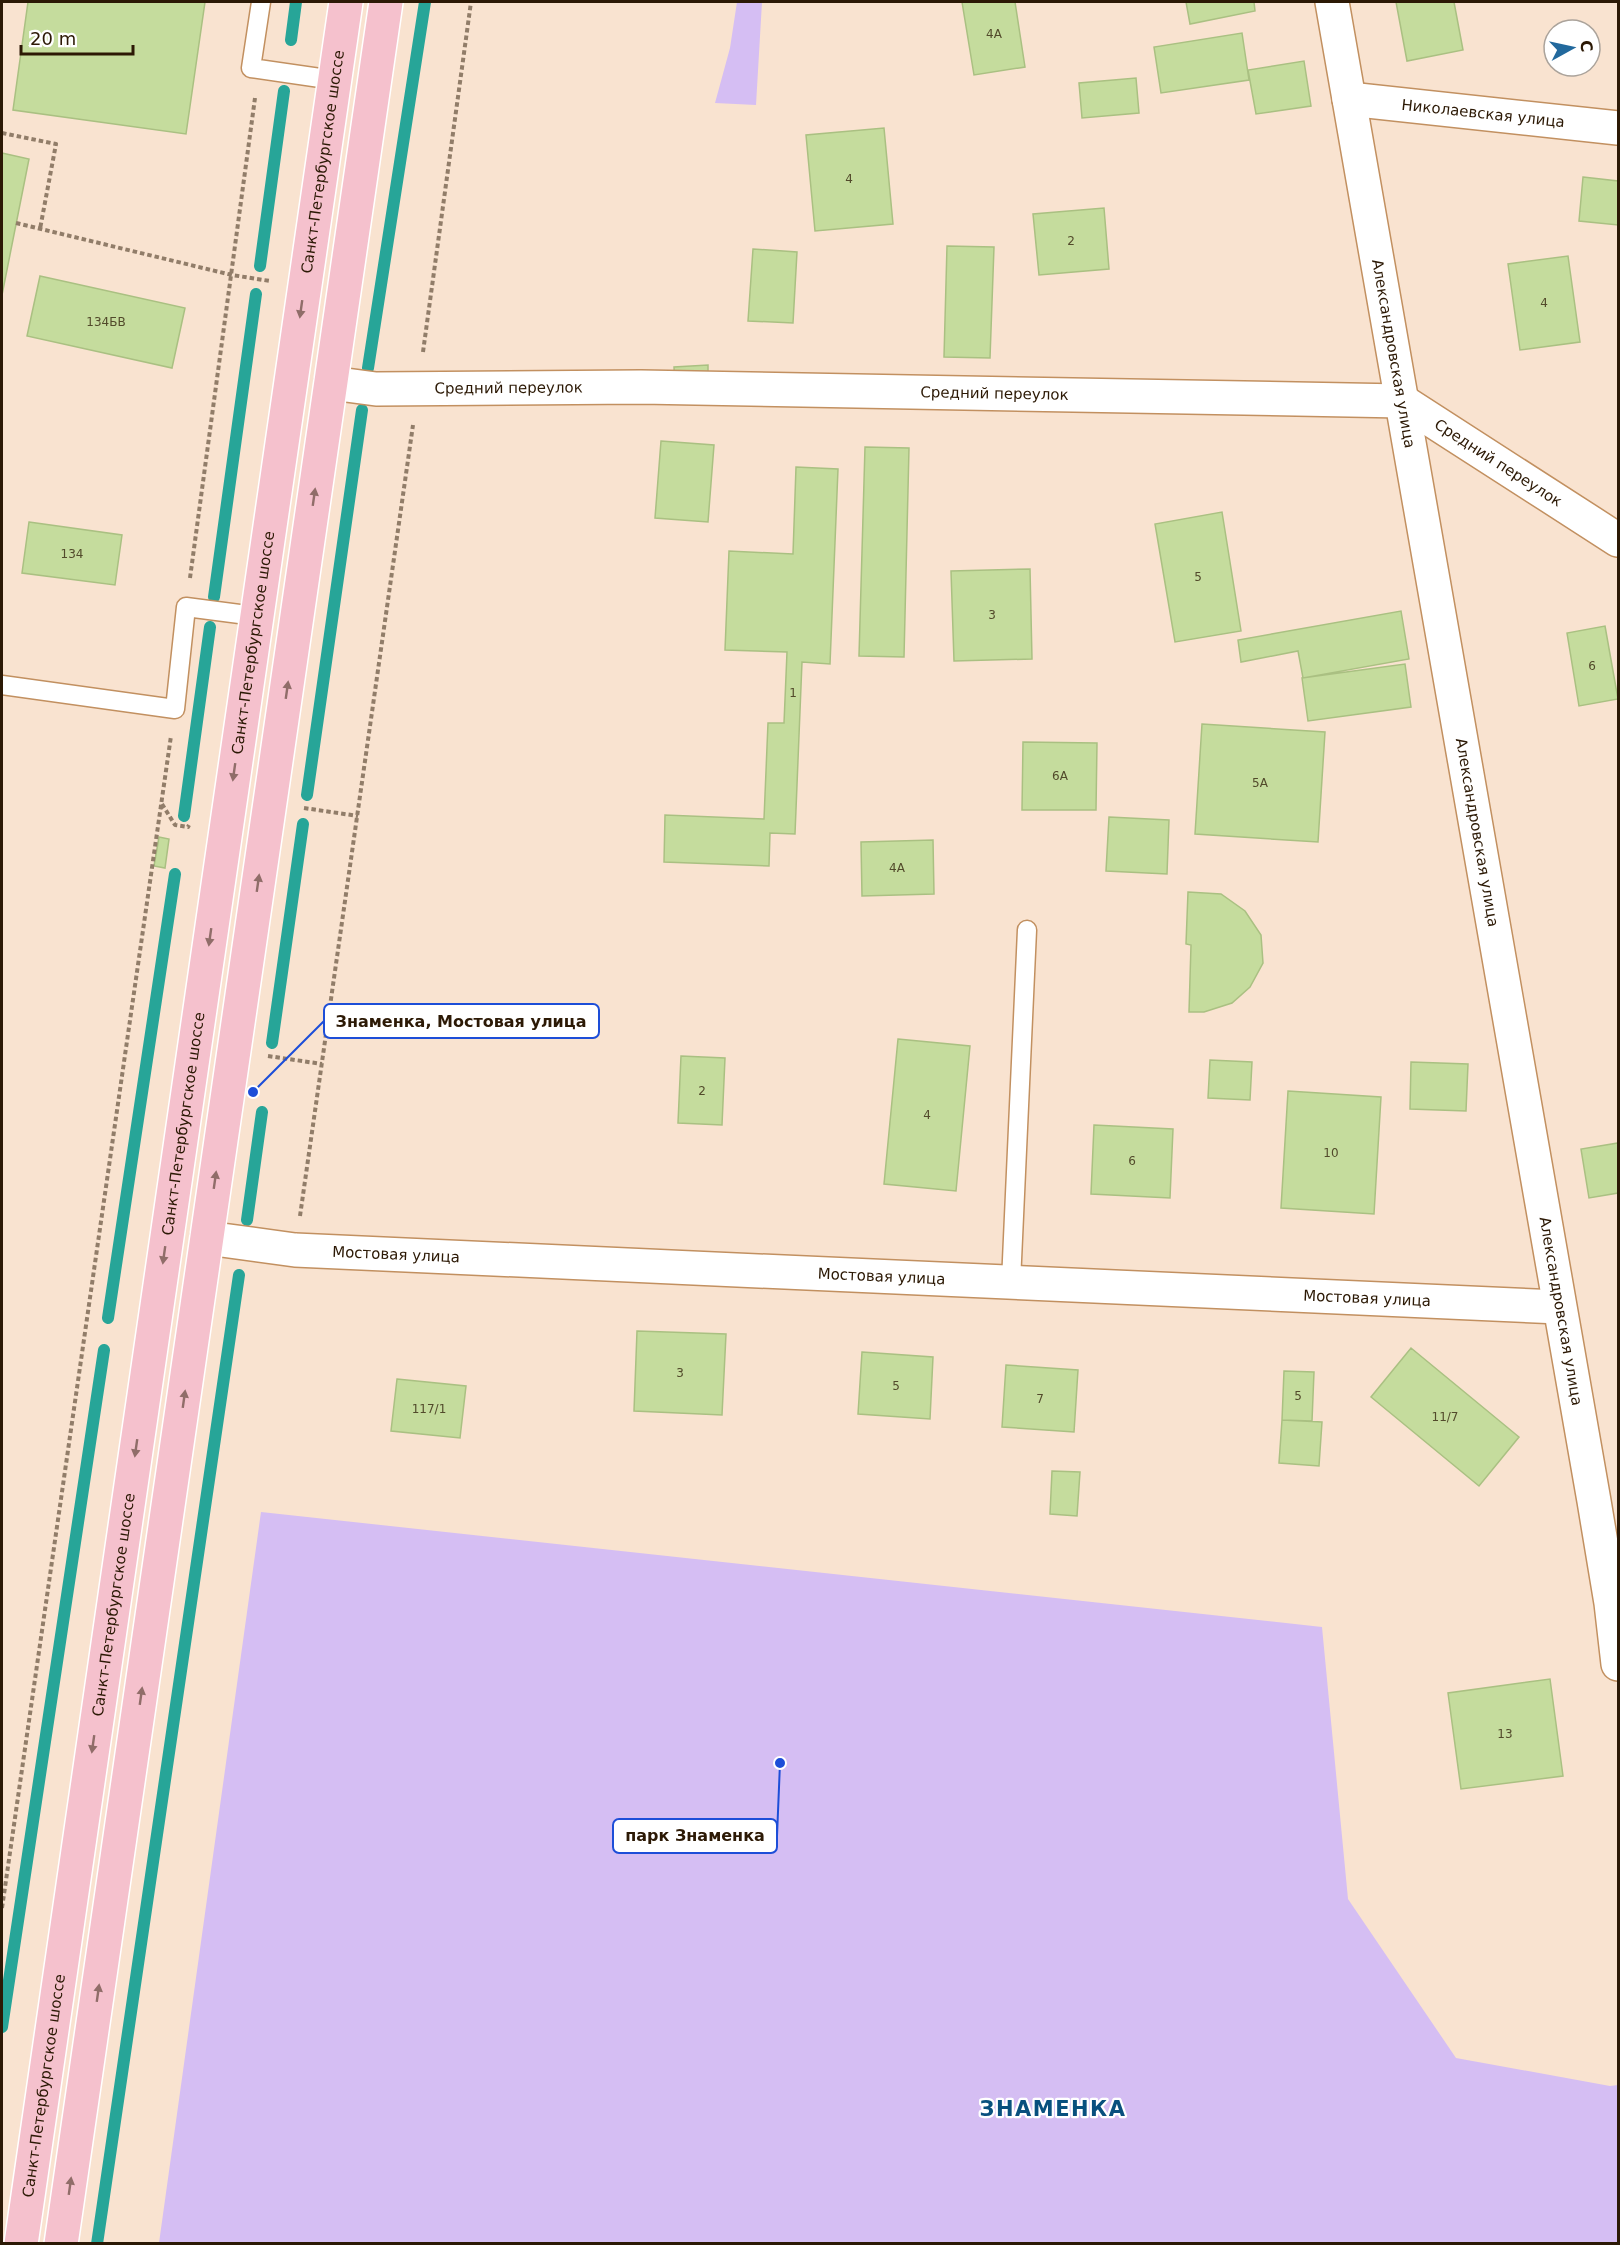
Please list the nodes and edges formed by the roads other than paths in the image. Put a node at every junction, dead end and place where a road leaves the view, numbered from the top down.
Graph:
1 (261, 2) edge
2 (346, 2) edge
3 (386, 2) edge
4 (1332, 2) edge
5 (334, 80) junction
6 (1349, 99) junction
7 (1618, 128) edge
8 (331, 383) junction
9 (1402, 401) junction
10 (1618, 540) edge
11 (255, 616) junction
12 (2, 686) edge
13 (1027, 930) dead end
14 (207, 1238) junction
15 (1011, 1282) junction
16 (1560, 1306) junction
17 (1615, 1602) edge
18 (1618, 1664) edge
19 (21, 2244) edge
20 (61, 2244) edge

1 - 5 lane
2 - 5 main road, Санкт-Петербургское шоссе
3 - 8 main road
4 - 6 street, Александровская улица
5 -> 11 main road, Санкт-Петербургское шоссе
6 - 7 street, Николаевская улица
6 - 9 street, Александровская улица
8 - 9 street, Средний переулок
14 -> 8 main road
9 - 10 street, Средний переулок
9 - 16 street, Александровская улица
11 - 12 lane
11 -> 19 main road, Санкт-Петербургское шоссе
13 - 15 lane
14 - 15 street, Мостовая улица
20 -> 14 main road
15 - 16 street, Мостовая улица
16 - 17 street, Александровская улица
17 - 18 street, Александровская улица

